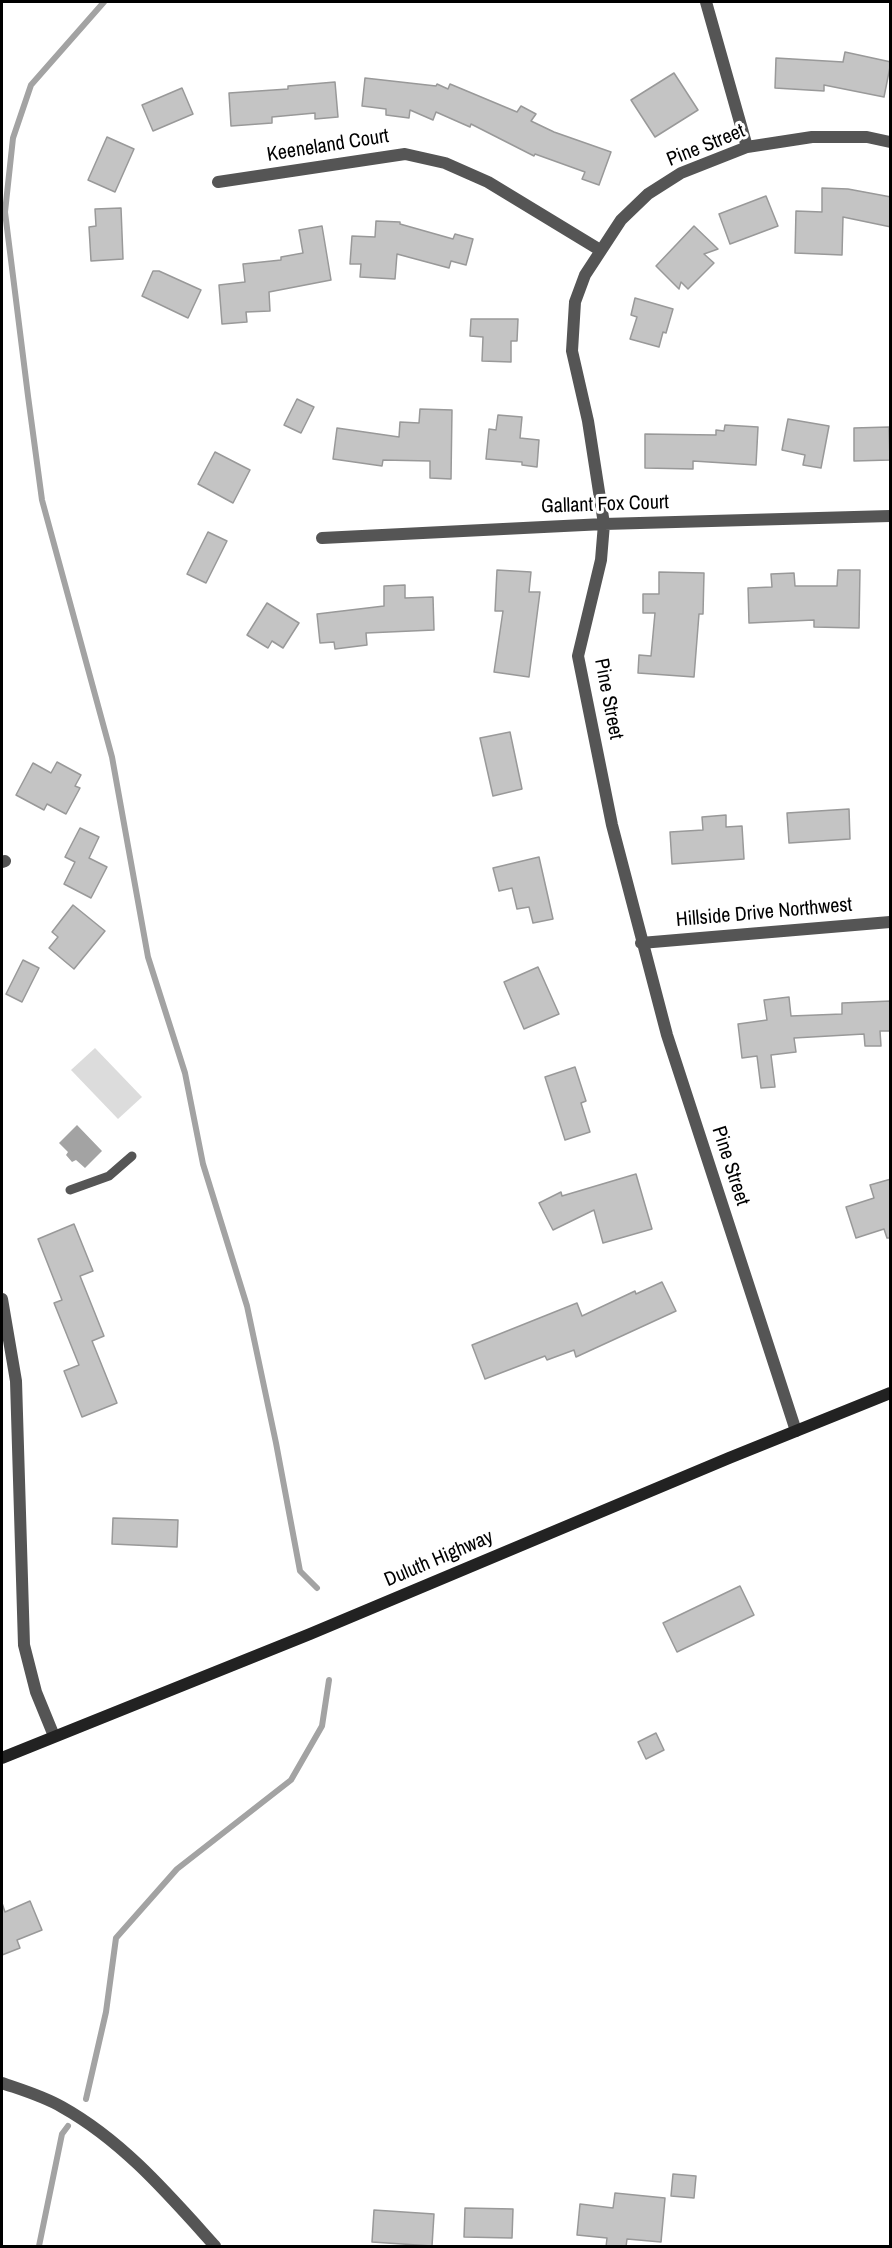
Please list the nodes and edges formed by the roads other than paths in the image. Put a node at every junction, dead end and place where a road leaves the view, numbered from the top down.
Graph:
1 (706, 2) edge
2 (891, 142) edge
3 (747, 147) junction
4 (218, 182) dead end
5 (600, 250) junction
6 (891, 516) edge
7 (604, 524) junction
8 (322, 538) dead end
9 (891, 922) edge
10 (641, 943) junction
11 (132, 1156) dead end
12 (70, 1190) dead end
13 (2, 1299) edge
14 (891, 1393) edge
15 (796, 1431) junction
16 (54, 1736) junction
17 (2, 1758) edge
18 (2, 2083) edge
19 (210, 2244) edge

1 - 3 street
2 - 3 street, Pine Street
3 - 5 street, Pine Street
4 - 5 street, Keeneland Court
5 - 7 street, Pine Street
6 - 7 street, Gallant Fox Court
7 - 8 street, Gallant Fox Court
7 - 10 street, Pine Street
9 - 10 street, Hillside Drive Northwest
10 - 15 street, Pine Street
11 - 12 lane
13 - 16 street
14 - 15 main road, Duluth Highway
15 - 16 main road, Duluth Highway
16 - 17 main road, Duluth Highway
18 - 19 street

